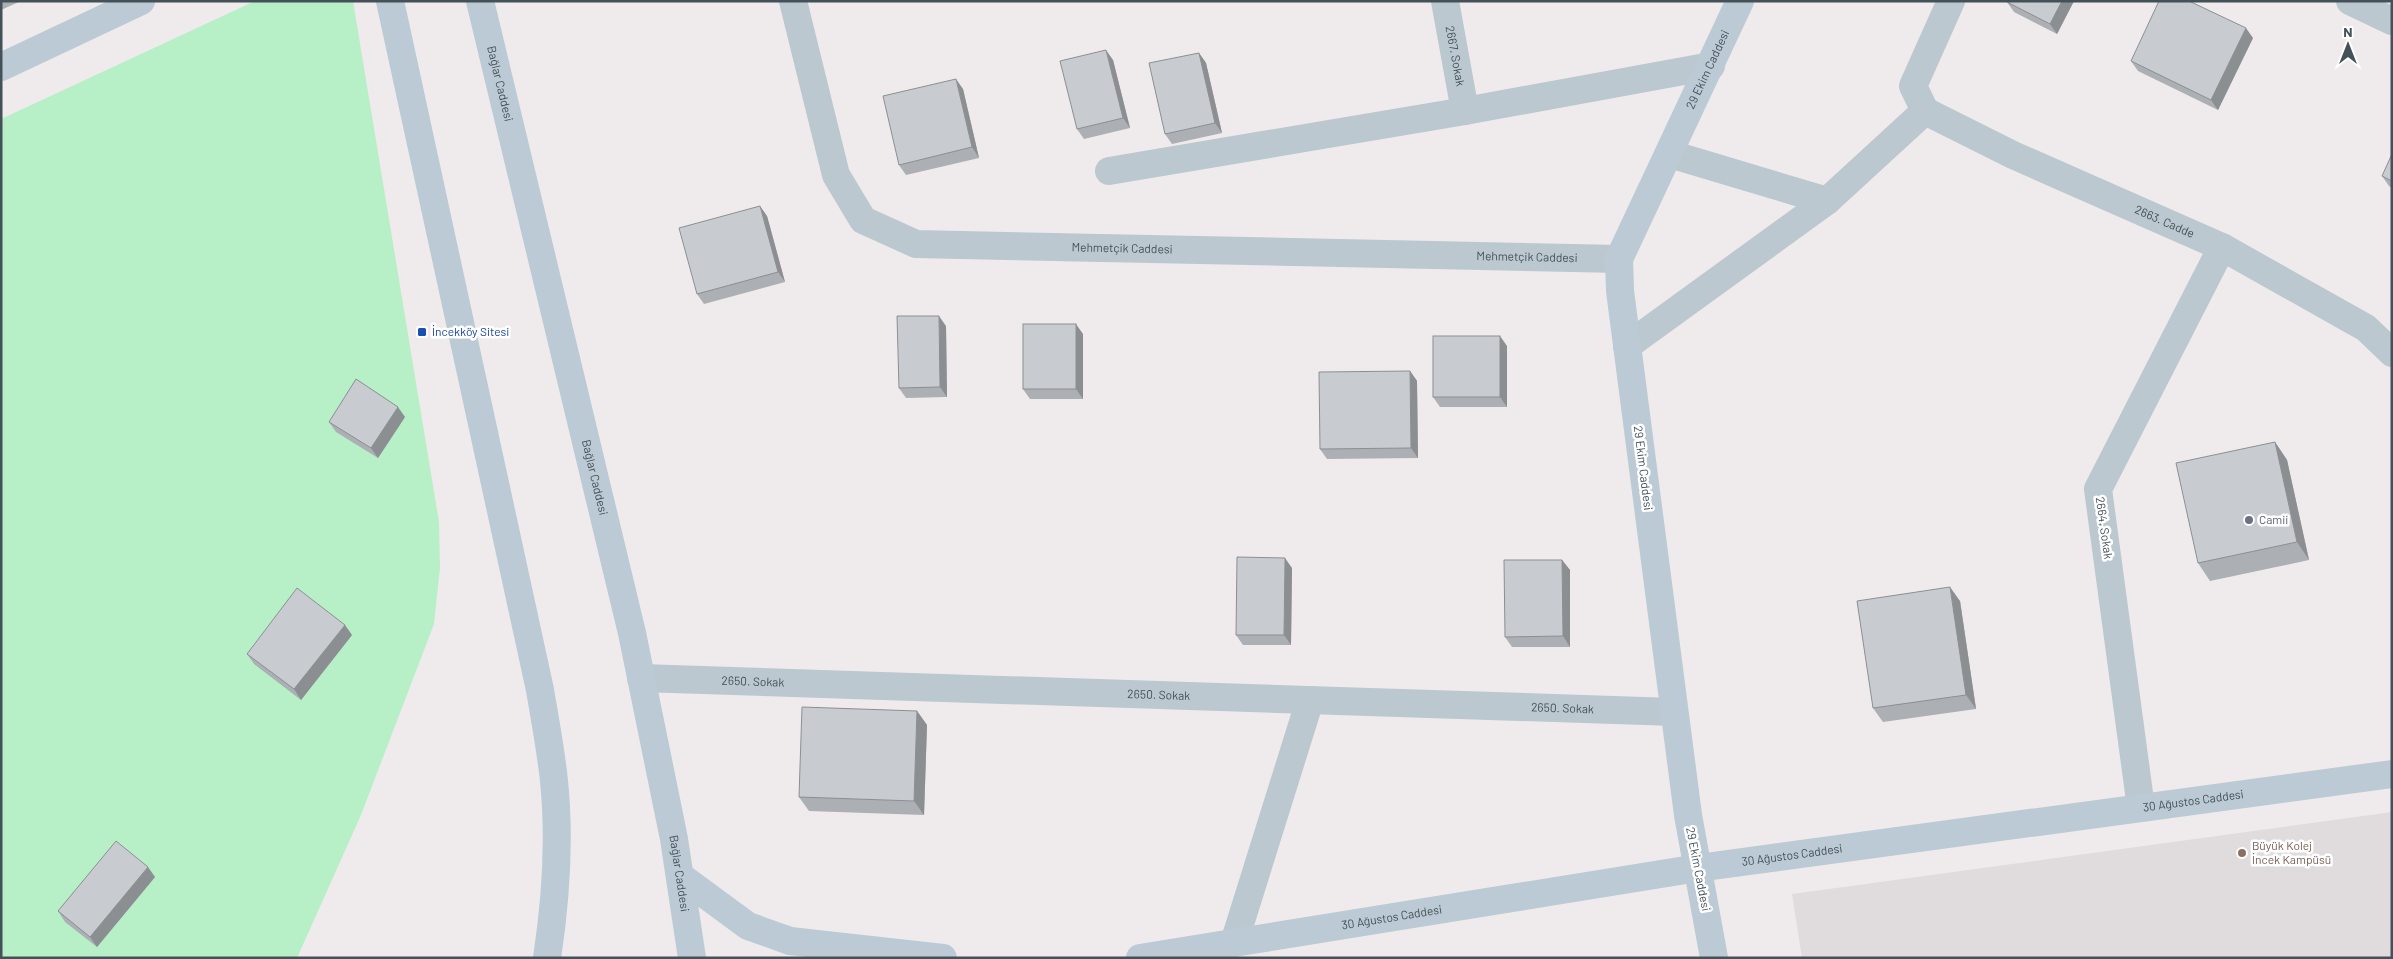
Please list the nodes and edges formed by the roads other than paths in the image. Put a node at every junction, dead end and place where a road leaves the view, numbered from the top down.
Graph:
1 (141, 1) edge
2 (390, 1) edge
3 (480, 1) edge
4 (792, 1) edge
5 (1445, 1) edge
6 (1740, 1) edge
7 (1951, 1) edge
8 (2350, 1) edge
9 (2392, 21) edge
10 (1710, 66) junction
11 (1, 67) edge
12 (1465, 111) junction
13 (1925, 111) junction
14 (1670, 154) junction
15 (1109, 172) dead end
16 (1827, 201) junction
17 (2222, 247) junction
18 (1619, 259) junction
19 (1627, 346) junction
20 (2392, 353) edge
21 (641, 678) junction
22 (1310, 700) junction
23 (1674, 712) junction
24 (2392, 774) edge
25 (2141, 808) junction
26 (1698, 868) junction
27 (680, 876) junction
28 (1234, 943) junction
29 (1186, 953) edge
30 (548, 958) edge
31 (692, 958) edge
32 (943, 958) edge
33 (1140, 958) edge
34 (1714, 958) edge

1 - 11 street
2 - 30 street
3 - 21 street, Bağlar Caddesi
4 - 18 street, Mehmetçik Caddesi
5 - 12 street, 2667. Sokak
6 - 10 street, 29 Ekim Caddesi
7 - 13 street
8 - 9 street
10 - 12 street
10 - 14 street, 29 Ekim Caddesi
12 - 15 street
13 - 16 street
13 - 17 street, 2663. Cadde
14 - 16 street
14 - 18 street, 29 Ekim Caddesi
16 - 19 street
17 - 20 street, 2663. Cadde
17 - 25 street, 2664. Sokak
18 - 19 street, 29 Ekim Caddesi
19 - 23 street, 29 Ekim Caddesi
21 - 22 street, 2650. Sokak
21 - 27 street, Bağlar Caddesi
22 - 23 street, 2650. Sokak
22 - 28 street
23 - 26 street, 29 Ekim Caddesi
24 - 25 street, 30 Ağustos Caddesi
25 - 26 street, 30 Ağustos Caddesi
26 - 28 street, 30 Ağustos Caddesi
26 - 34 street, 29 Ekim Caddesi
27 - 31 street, Bağlar Caddesi
27 - 32 street
28 - 29 street, 30 Ağustos Caddesi
29 - 33 street, 30 Ağustos Caddesi

